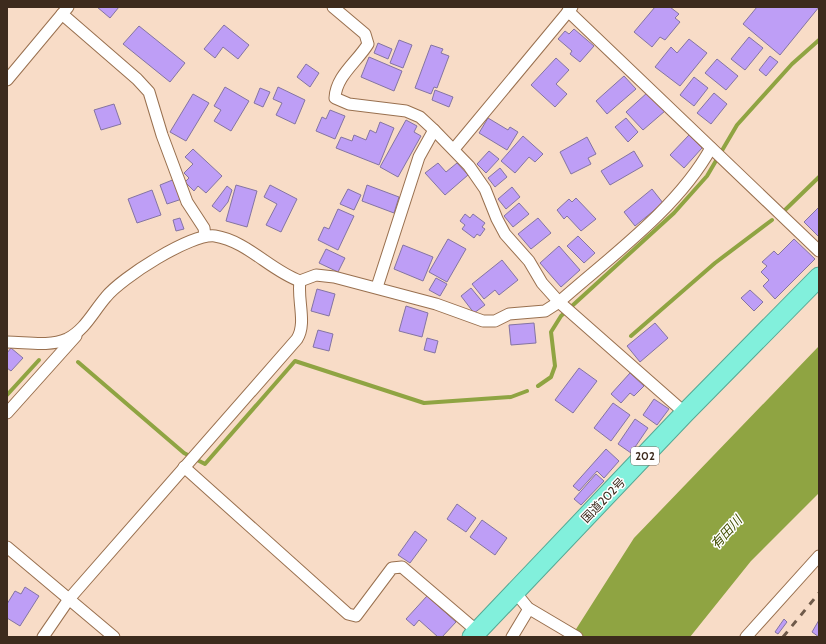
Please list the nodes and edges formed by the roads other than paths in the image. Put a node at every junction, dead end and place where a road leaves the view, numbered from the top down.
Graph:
1 (333, 7) edge
2 (570, 9) edge
3 (65, 11) edge
4 (7, 80) edge
5 (434, 130) junction
6 (711, 148) junction
7 (454, 149) junction
8 (205, 236) junction
9 (819, 251) edge
10 (819, 277) edge
11 (300, 281) junction
12 (377, 287) junction
13 (565, 307) junction
14 (82, 328) junction
15 (7, 342) edge
16 (7, 413) edge
17 (685, 413) junction
18 (189, 461) junction
19 (7, 547) edge
20 (819, 556) edge
21 (514, 592) junction
22 (69, 599) junction
23 (528, 608) junction
24 (474, 634) edge
25 (43, 637) edge
26 (114, 637) edge
27 (512, 637) edge
28 (577, 637) edge
29 (746, 637) edge

1 - 5 street
2 - 6 street
2 - 7 street
3 - 4 street
3 - 8 street
5 - 7 street
5 - 12 street
6 - 9 street
6 - 13 street
7 - 13 street
8 - 11 street
8 - 14 street
10 - 17 highway, 国道202号 / 202
11 - 12 street
11 - 18 street
12 - 13 street
13 - 17 street
14 - 15 street
14 - 16 street
17 - 21 highway, 国道202号 / 202
18 - 22 street
18 - 24 street
19 - 22 street
20 - 29 street
21 - 23 street
21 - 24 highway, 国道202号 / 202
22 - 25 street
22 - 26 street
23 - 27 street
23 - 28 street

